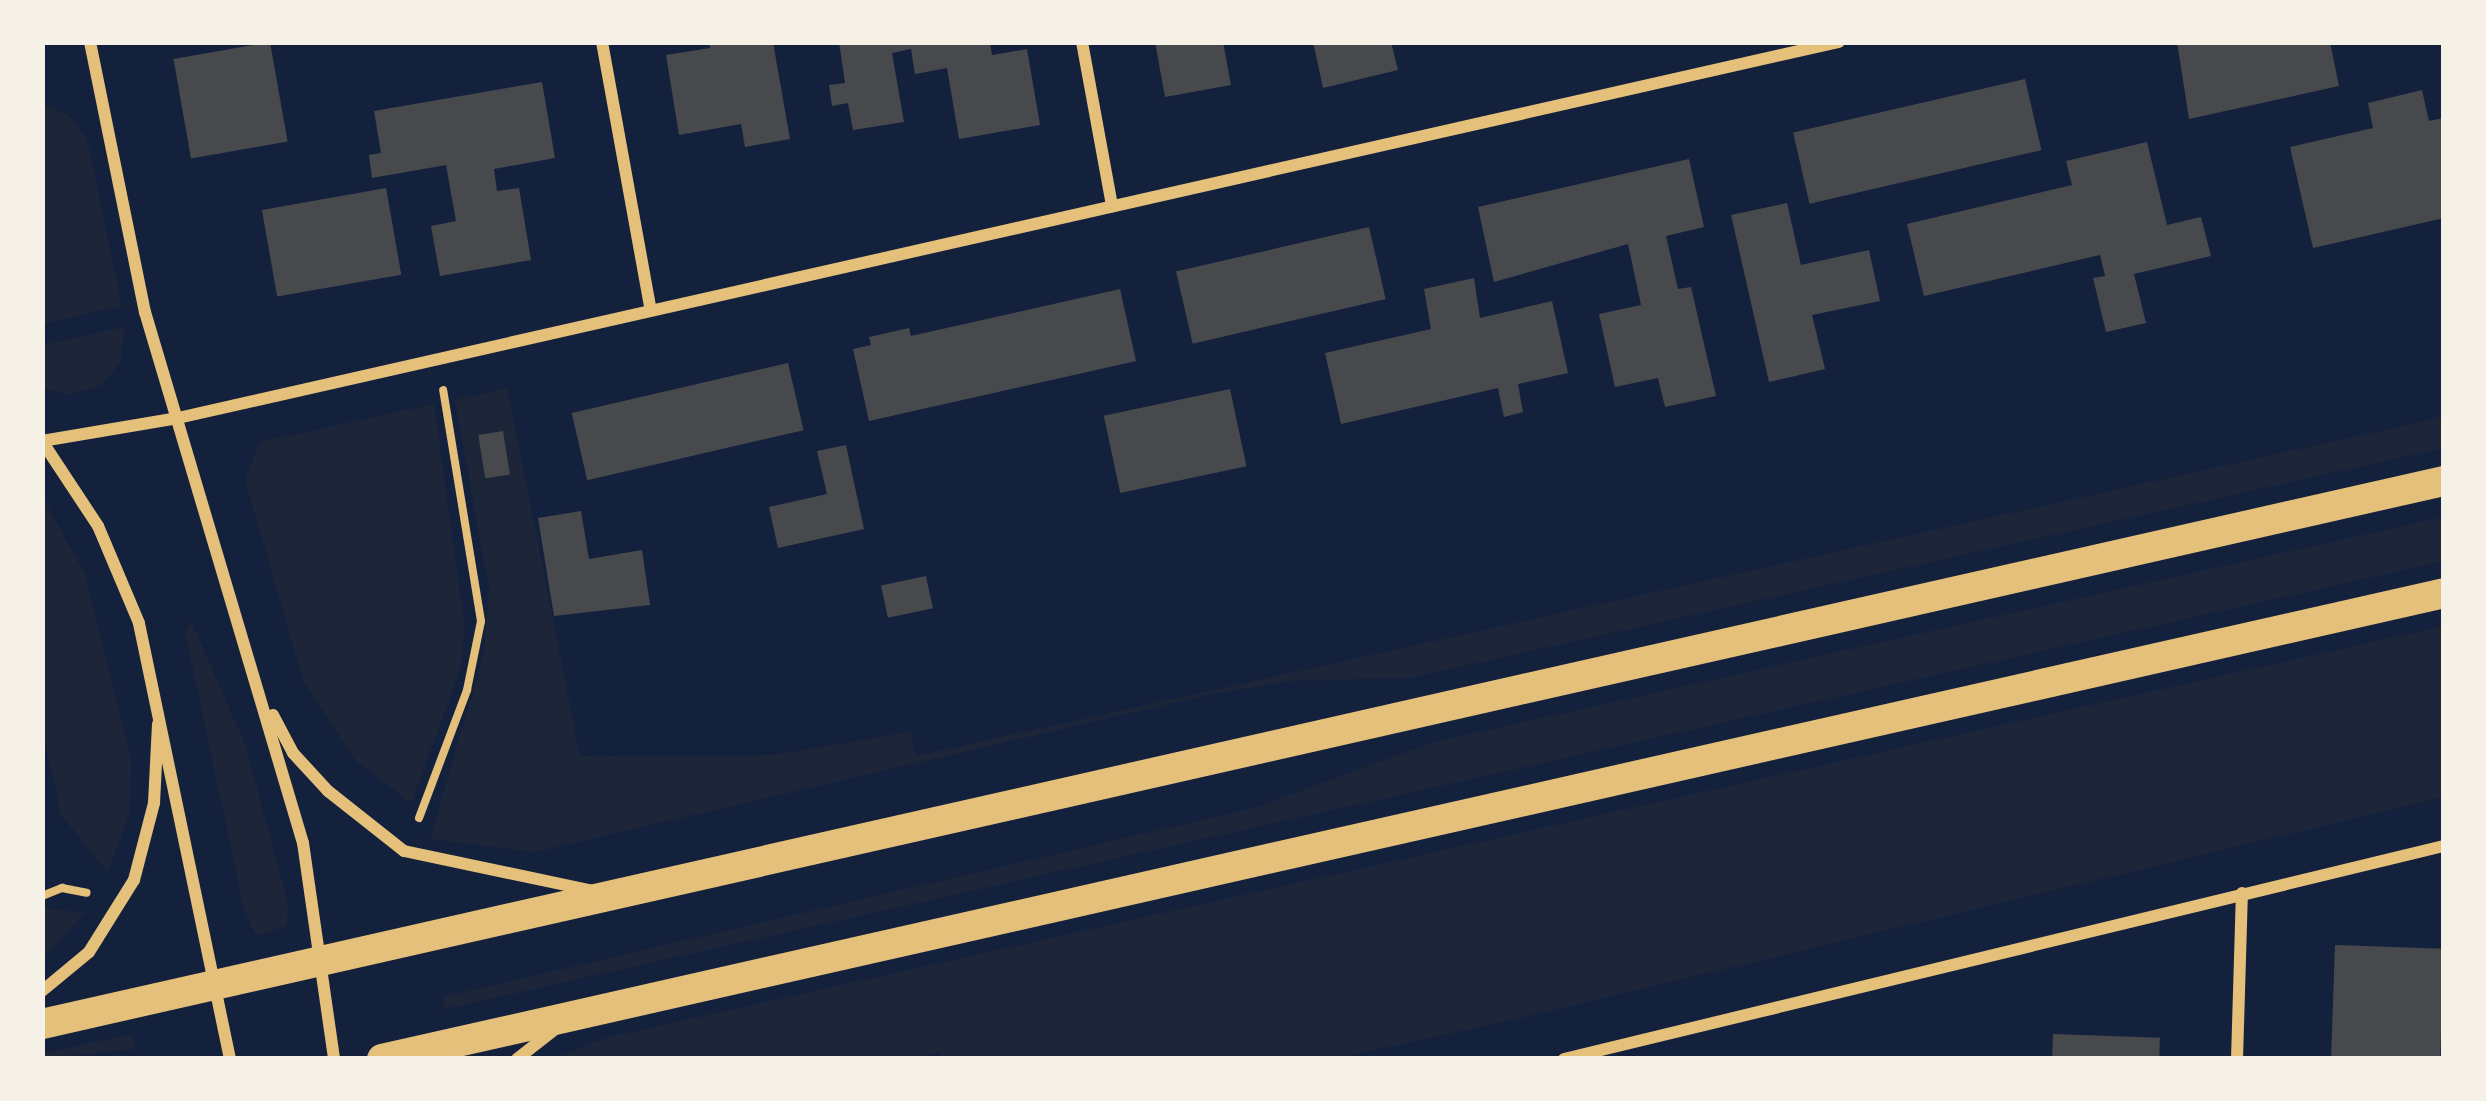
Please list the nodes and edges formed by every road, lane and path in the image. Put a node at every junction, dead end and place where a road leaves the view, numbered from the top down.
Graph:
1 (90, 42) edge
2 (602, 42) edge
3 (1082, 42) edge
4 (1765, 42) edge
5 (1839, 42) edge
6 (1768, 58) junction
7 (1112, 206) junction
8 (651, 310) junction
9 (437, 359) junction
10 (178, 418) junction
11 (42, 441) edge
12 (2444, 481) edge
13 (2444, 593) edge
14 (260, 690) junction
15 (158, 698) junction
16 (2444, 846) edge
17 (404, 851) junction
18 (2242, 893) junction
19 (607, 895) junction
20 (320, 962) junction
21 (218, 984) junction
22 (42, 991) edge
23 (576, 1014) junction
24 (42, 1024) edge
25 (1609, 1054) edge
26 (230, 1059) edge
27 (334, 1059) edge
28 (382, 1059) edge
29 (517, 1059) edge
30 (1564, 1059) edge
31 (2237, 1059) edge

1 - 10 street
2 - 8 street
3 - 7 street
4 - 6 street
5 - 6 street
6 - 7 street
7 - 8 street
8 - 9 street
9 - 10 street
9 - 17 path
10 - 11 street
10 - 14 street
11 - 15 street
12 - 19 main road
13 - 23 main road
14 - 17 street
14 - 20 street
15 - 21 street
15 - 22 street
16 - 18 street
17 - 19 street
18 - 25 street
18 - 31 street
19 - 20 main road
20 - 21 main road
20 - 27 street
21 - 24 main road
21 - 26 street
23 - 28 main road
23 - 29 street
25 - 30 street

